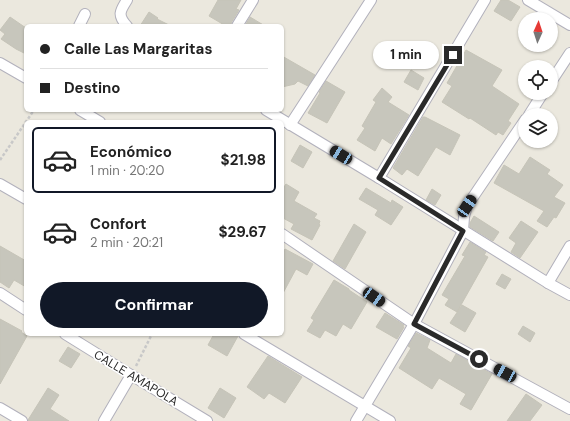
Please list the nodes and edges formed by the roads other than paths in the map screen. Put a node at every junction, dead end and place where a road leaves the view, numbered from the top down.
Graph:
1 (127, 0) edge
2 (253, 0) edge
3 (370, 0) edge
4 (486, 0) edge
5 (528, 0) edge
6 (85, 14) dead end
7 (80, 24) edge
8 (125, 24) edge
9 (238, 24) edge
10 (570, 25) edge
11 (570, 54) edge
12 (0, 63) edge
13 (558, 72) edge
14 (24, 77) edge
15 (83, 112) edge
16 (268, 112) edge
17 (97, 120) edge
18 (278, 120) edge
19 (284, 123) edge
20 (290, 125) junction
21 (518, 130) edge
22 (379, 178) junction
23 (0, 184) edge
24 (24, 198) edge
25 (463, 231) junction
26 (284, 235) edge
27 (570, 246) edge
28 (548, 283) junction
29 (0, 293) edge
30 (570, 295) edge
31 (24, 309) edge
32 (414, 324) junction
33 (68, 336) edge
34 (247, 336) edge
35 (131, 375) junction
36 (364, 406) junction
37 (0, 408) edge
38 (570, 409) edge
39 (22, 421) edge
40 (104, 421) edge
41 (207, 421) edge
42 (356, 421) edge
43 (390, 421) edge

1 - 8 street
2 - 9 street
3 - 20 street
4 - 22 street
5 - 10 street
6 - 7 street
11 - 13 street
12 - 14 street
15 - 17 street
16 - 18 street
19 - 20 street
20 - 22 street
21 - 25 street
22 - 25 street
23 - 24 street
25 - 28 street
25 - 32 street
26 - 32 street
27 - 28 street
28 - 30 street
29 - 31 street
32 - 36 street
32 - 38 street
33 - 35 street, CALLE AMAPOLA
34 - 36 street
35 - 40 street
35 - 41 street, CALLE AMAPOLA
36 - 42 street
36 - 43 street
37 - 39 street

